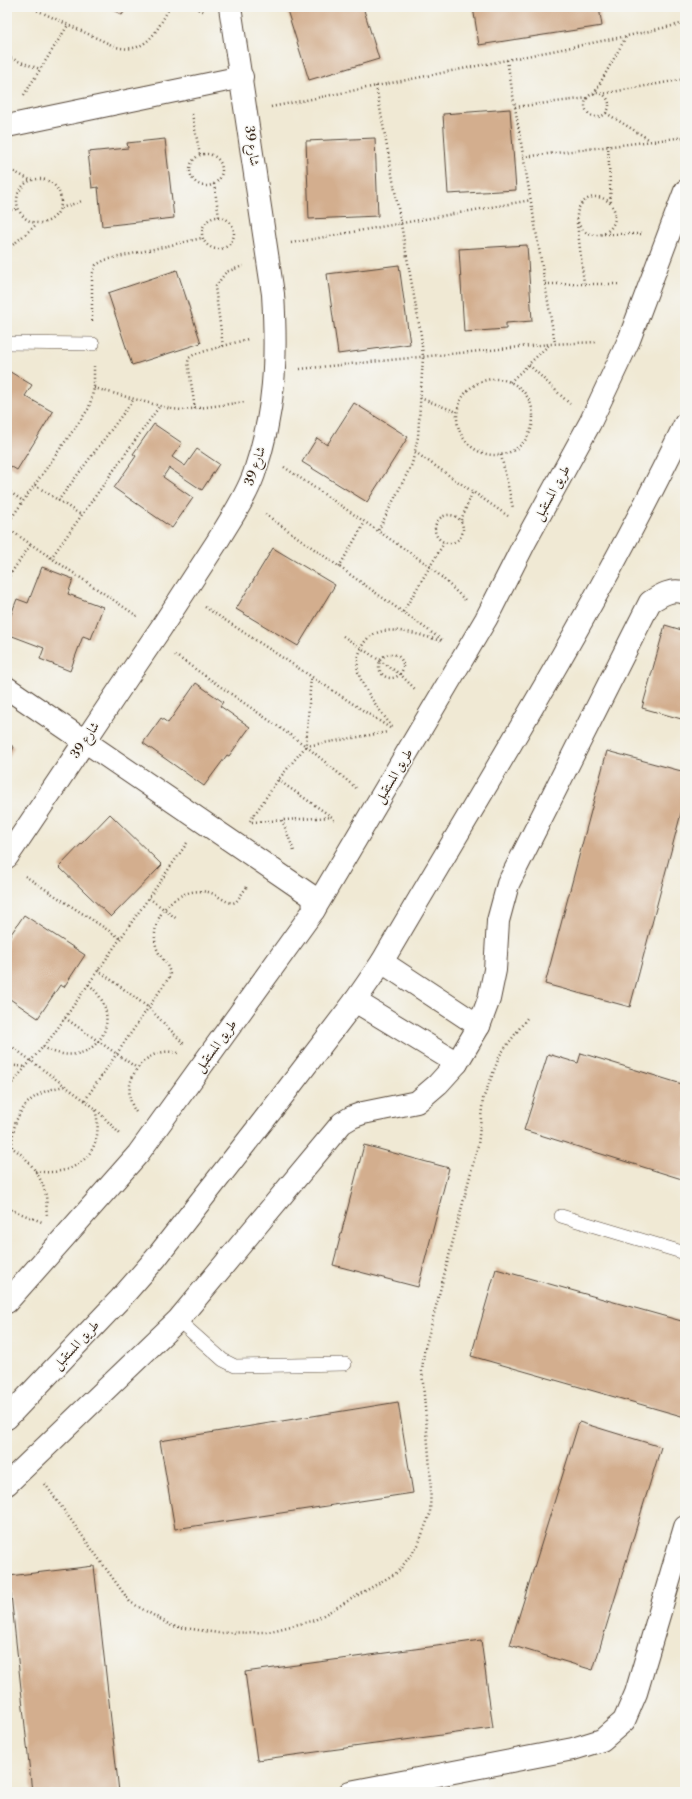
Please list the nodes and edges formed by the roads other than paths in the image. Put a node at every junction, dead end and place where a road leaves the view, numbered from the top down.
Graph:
1 (230, 7) edge
2 (242, 77) junction
3 (7, 126) edge
4 (685, 191) edge
5 (7, 342) edge
6 (93, 344) road end
7 (685, 424) edge
8 (685, 593) edge
9 (7, 688) edge
10 (85, 741) junction
11 (14, 865) edge
12 (314, 910) junction
13 (382, 962) junction
14 (355, 1000) junction
15 (479, 1026) junction
16 (457, 1063) junction
17 (562, 1216) dead end
18 (685, 1253) edge
19 (7, 1302) edge
20 (178, 1320) junction
21 (345, 1364) dead end
22 (7, 1418) edge
23 (7, 1484) edge
24 (685, 1528) edge
25 (350, 1792) edge

1 - 2 street, شارع 39
2 - 3 street
2 - 10 street, شارع 39
4 - 12 street, طريق المستقبل
5 - 6 lane
7 - 13 street, طريق المستقبل
8 - 15 street
9 - 10 street
10 - 11 street, شارع 39
10 - 12 street
12 - 19 street, طريق المستقبل
13 - 14 street, طريق المستقبل
13 - 15 street
14 - 16 street
14 - 22 street, طريق المستقبل
15 - 16 street
16 - 20 street
17 - 18 lane
20 - 21 lane
20 - 23 street
24 - 25 street

